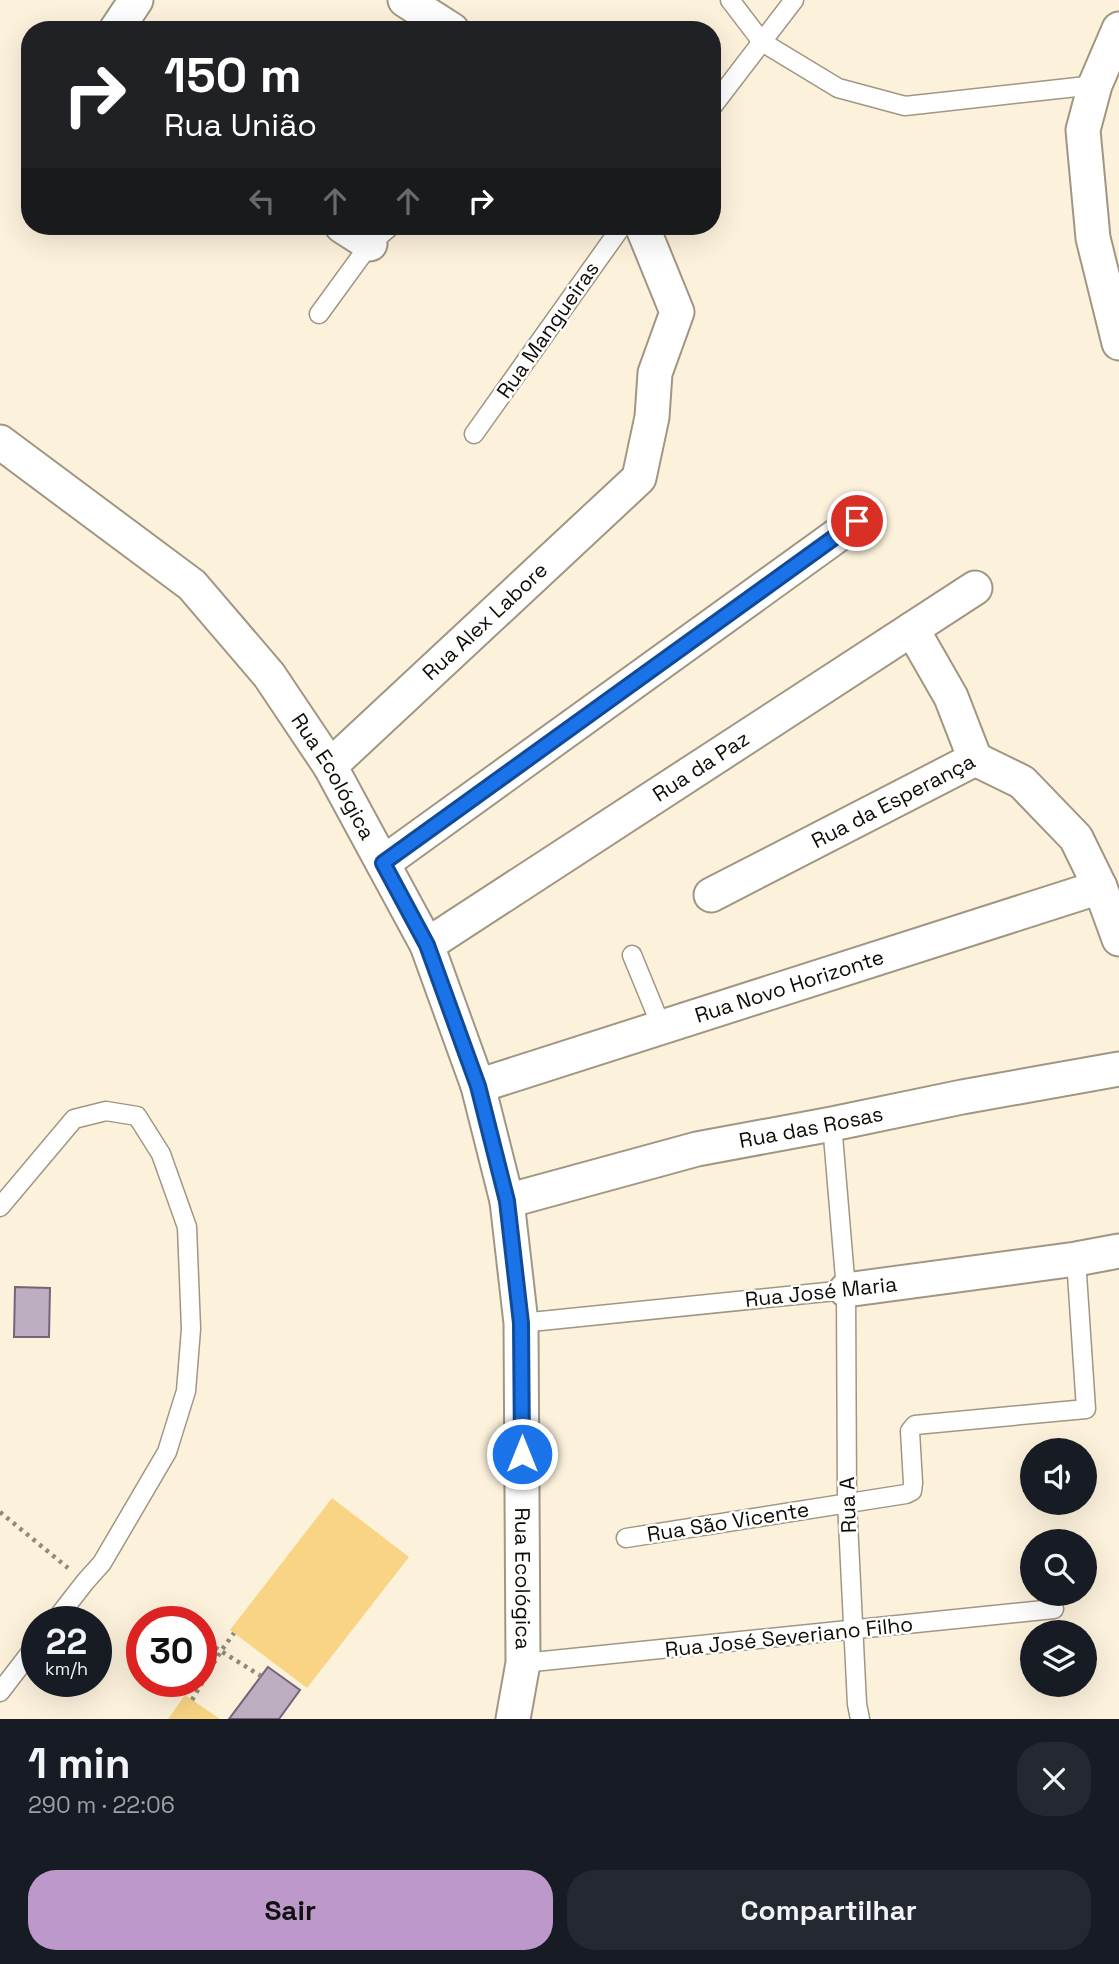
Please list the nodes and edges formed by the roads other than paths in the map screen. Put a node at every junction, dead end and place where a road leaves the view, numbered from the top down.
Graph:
1 (136, 0) edge
2 (405, 0) edge
3 (730, 0) edge
4 (794, 0) edge
5 (122, 21) edge
6 (438, 21) edge
7 (1119, 29) edge
8 (762, 42) junction
9 (1095, 85) junction
10 (721, 95) edge
11 (380, 235) edge
12 (616, 235) edge
13 (646, 235) edge
14 (319, 314) dead end
15 (1118, 335) edge
16 (474, 434) dead end
17 (0, 442) edge
18 (857, 521) dead end
19 (975, 588) dead end
20 (912, 629) junction
21 (975, 759) junction
22 (330, 766) junction
23 (383, 863) junction
24 (1100, 887) junction
25 (711, 895) dead end
26 (1119, 939) edge
27 (427, 945) junction
28 (632, 955) dead end
29 (662, 1028) junction
30 (1119, 1069) edge
31 (478, 1086) junction
32 (832, 1124) junction
33 (507, 1201) junction
34 (0, 1207) edge
35 (1119, 1251) edge
36 (1076, 1259) junction
37 (846, 1290) junction
38 (521, 1323) junction
39 (847, 1503) junction
40 (626, 1538) dead end
41 (66, 1606) edge
42 (1054, 1609) dead end
43 (853, 1631) junction
44 (523, 1663) junction
45 (21, 1665) edge
46 (0, 1692) edge
47 (513, 1719) edge
48 (860, 1719) edge

1 - 5 street
2 - 6 street
3 - 8 lane
4 - 8 lane
7 - 9 street
8 - 9 lane
8 - 10 lane
9 - 15 street
11 - 14 lane
12 - 16 lane, Rua Mangueiras
13 - 22 street, Rua Alex Labore
17 - 22 street, Rua Ecológica
18 - 23 street
19 - 20 street, Rua da Paz
20 - 21 street
20 - 27 street, Rua da Paz
21 - 24 street, Rua da Esperança
21 - 25 street, Rua da Esperança
22 - 23 street, Rua Ecológica
23 - 27 street, Rua Ecológica
24 - 26 street, Rua da Esperança
24 - 29 street, Rua Novo Horizonte
27 - 31 street, Rua Ecológica
28 - 29 lane
29 - 31 street, Rua Novo Horizonte
30 - 32 street, Rua das Rosas
31 - 33 street, Rua Ecológica
32 - 33 street, Rua das Rosas
32 - 37 lane, Rua A
33 - 38 street, Rua Ecológica
34 - 41 lane
35 - 36 street, Rua José Maria
36 - 37 street, Rua José Maria
36 - 39 lane, Rua São Vicente
37 - 38 lane, Rua José Maria
37 - 39 lane, Rua A
38 - 44 street, Rua Ecológica
39 - 40 lane, Rua São Vicente
39 - 43 lane, Rua A
42 - 43 lane, Rua José Severiano Filho
43 - 44 lane, Rua José Severiano Filho
43 - 48 lane, Rua A
44 - 47 street, Rua Ecológica
45 - 46 lane

